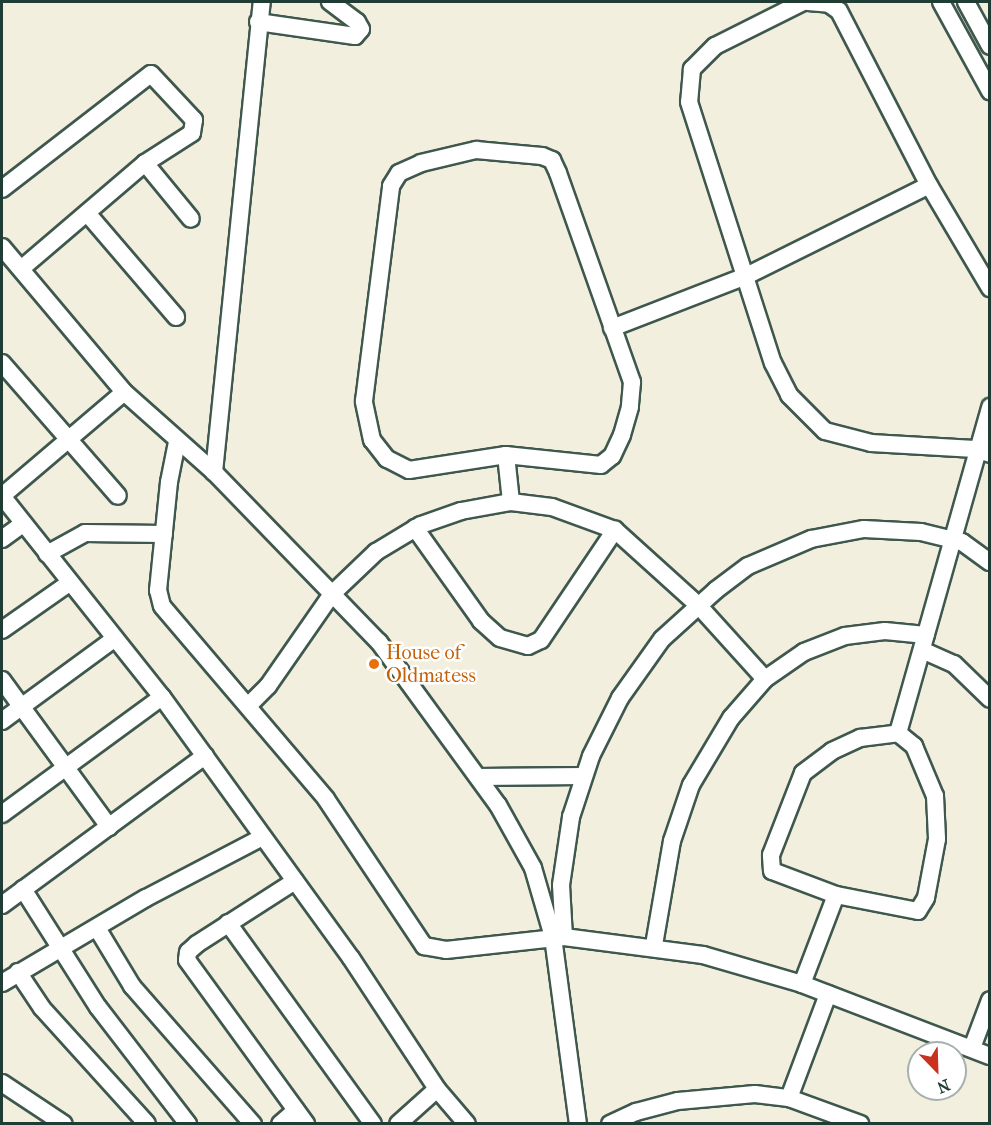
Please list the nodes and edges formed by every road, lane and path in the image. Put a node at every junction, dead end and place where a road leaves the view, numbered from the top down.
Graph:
1 (262, 2) edge
2 (330, 2) edge
3 (803, 2) edge
4 (808, 2) edge
5 (941, 2) edge
6 (969, 8) edge
7 (990, 15) edge
8 (258, 22) junction
9 (990, 46) edge
10 (990, 91) edge
11 (145, 163) junction
12 (929, 185) junction
13 (2, 189) edge
14 (87, 213) junction
15 (191, 219) dead end
16 (2, 247) edge
17 (22, 268) junction
18 (746, 276) junction
19 (990, 288) edge
20 (176, 317) dead end
21 (612, 328) junction
22 (2, 363) edge
23 (124, 392) junction
24 (990, 407) edge
25 (67, 440) junction
26 (177, 442) junction
27 (982, 452) edge
28 (506, 455) junction
29 (214, 472) junction
30 (2, 496) edge
31 (118, 496) dead end
32 (512, 502) junction
33 (23, 524) junction
34 (415, 528) junction
35 (615, 530) junction
36 (164, 534) junction
37 (2, 539) edge
38 (951, 540) junction
39 (47, 554) junction
40 (990, 562) edge
41 (69, 583) junction
42 (332, 594) junction
43 (699, 606) junction
44 (2, 630) edge
45 (114, 639) junction
46 (924, 642) junction
47 (765, 679) junction
48 (2, 680) edge
49 (162, 698) junction
50 (990, 699) edge
51 (249, 705) junction
52 (21, 707) junction
53 (2, 721) edge
54 (898, 733) junction
55 (205, 756) junction
56 (65, 768) junction
57 (583, 776) junction
58 (478, 777) junction
59 (2, 814) edge
60 (109, 827) junction
61 (261, 838) junction
62 (296, 881) junction
63 (23, 889) junction
64 (836, 895) junction
65 (2, 905) edge
66 (228, 923) junction
67 (97, 928) junction
68 (558, 937) junction
69 (654, 945) junction
70 (61, 948) junction
71 (18, 972) junction
72 (2, 983) edge
73 (802, 984) junction
74 (828, 994) junction
75 (990, 1000) edge
76 (972, 1048) junction
77 (990, 1056) edge
78 (2, 1083) edge
79 (437, 1089) junction
80 (789, 1098) junction
81 (821, 1116) edge
82 (301, 1117) edge
83 (64, 1124) edge
84 (147, 1124) edge
85 (188, 1124) edge
86 (253, 1124) edge
87 (280, 1124) edge
88 (373, 1124) edge
89 (398, 1124) edge
90 (467, 1124) edge
91 (578, 1124) edge
92 (610, 1124) edge
93 (860, 1124) edge

1 - 8 street
2 - 8 street
3 - 18 street
4 - 12 street
5 - 10 street
6 - 7 street
6 - 9 street
8 - 29 street
11 - 13 street
11 - 14 street
11 - 15 street
12 - 18 street
12 - 19 street
14 - 17 street
14 - 20 street
16 - 17 street
17 - 23 street
18 - 21 street
18 - 27 street
21 - 28 street
21 - 28 street
22 - 25 street
23 - 25 street
23 - 26 street
24 - 27 street
25 - 30 street
25 - 31 street
26 - 29 street
26 - 36 street
27 - 38 street
28 - 32 street
29 - 42 street
30 - 33 street
32 - 34 street
32 - 35 street
33 - 37 street
33 - 39 street
34 - 35 street
34 - 42 street
35 - 43 street
36 - 39 street
36 - 51 street
38 - 40 street
38 - 43 street
38 - 46 street
39 - 41 street
41 - 44 street
41 - 45 street
42 - 51 street
42 - 58 street
43 - 47 street
43 - 57 street
45 - 49 street
45 - 52 street
46 - 47 street
46 - 50 street
46 - 54 street
47 - 69 street
48 - 52 street
49 - 55 street
49 - 56 street
51 - 68 street
52 - 53 street
52 - 56 street
54 - 64 street
54 - 64 street
55 - 60 street
55 - 61 street
56 - 59 street
56 - 60 street
57 - 58 street
57 - 68 street
58 - 68 street
60 - 63 street
61 - 62 street
61 - 67 street
62 - 66 street
62 - 79 street
63 - 65 street
63 - 70 street
64 - 73 street
66 - 82 street
66 - 88 street
67 - 70 street
67 - 86 street
68 - 69 street
68 - 91 street
69 - 73 street
70 - 71 street
70 - 85 street
71 - 72 street
71 - 84 street
73 - 74 street
74 - 76 street
74 - 80 street
75 - 76 street
76 - 77 street
78 - 83 street
79 - 89 street
79 - 90 street
80 - 81 street
80 - 92 street
81 - 93 street
82 - 87 street

